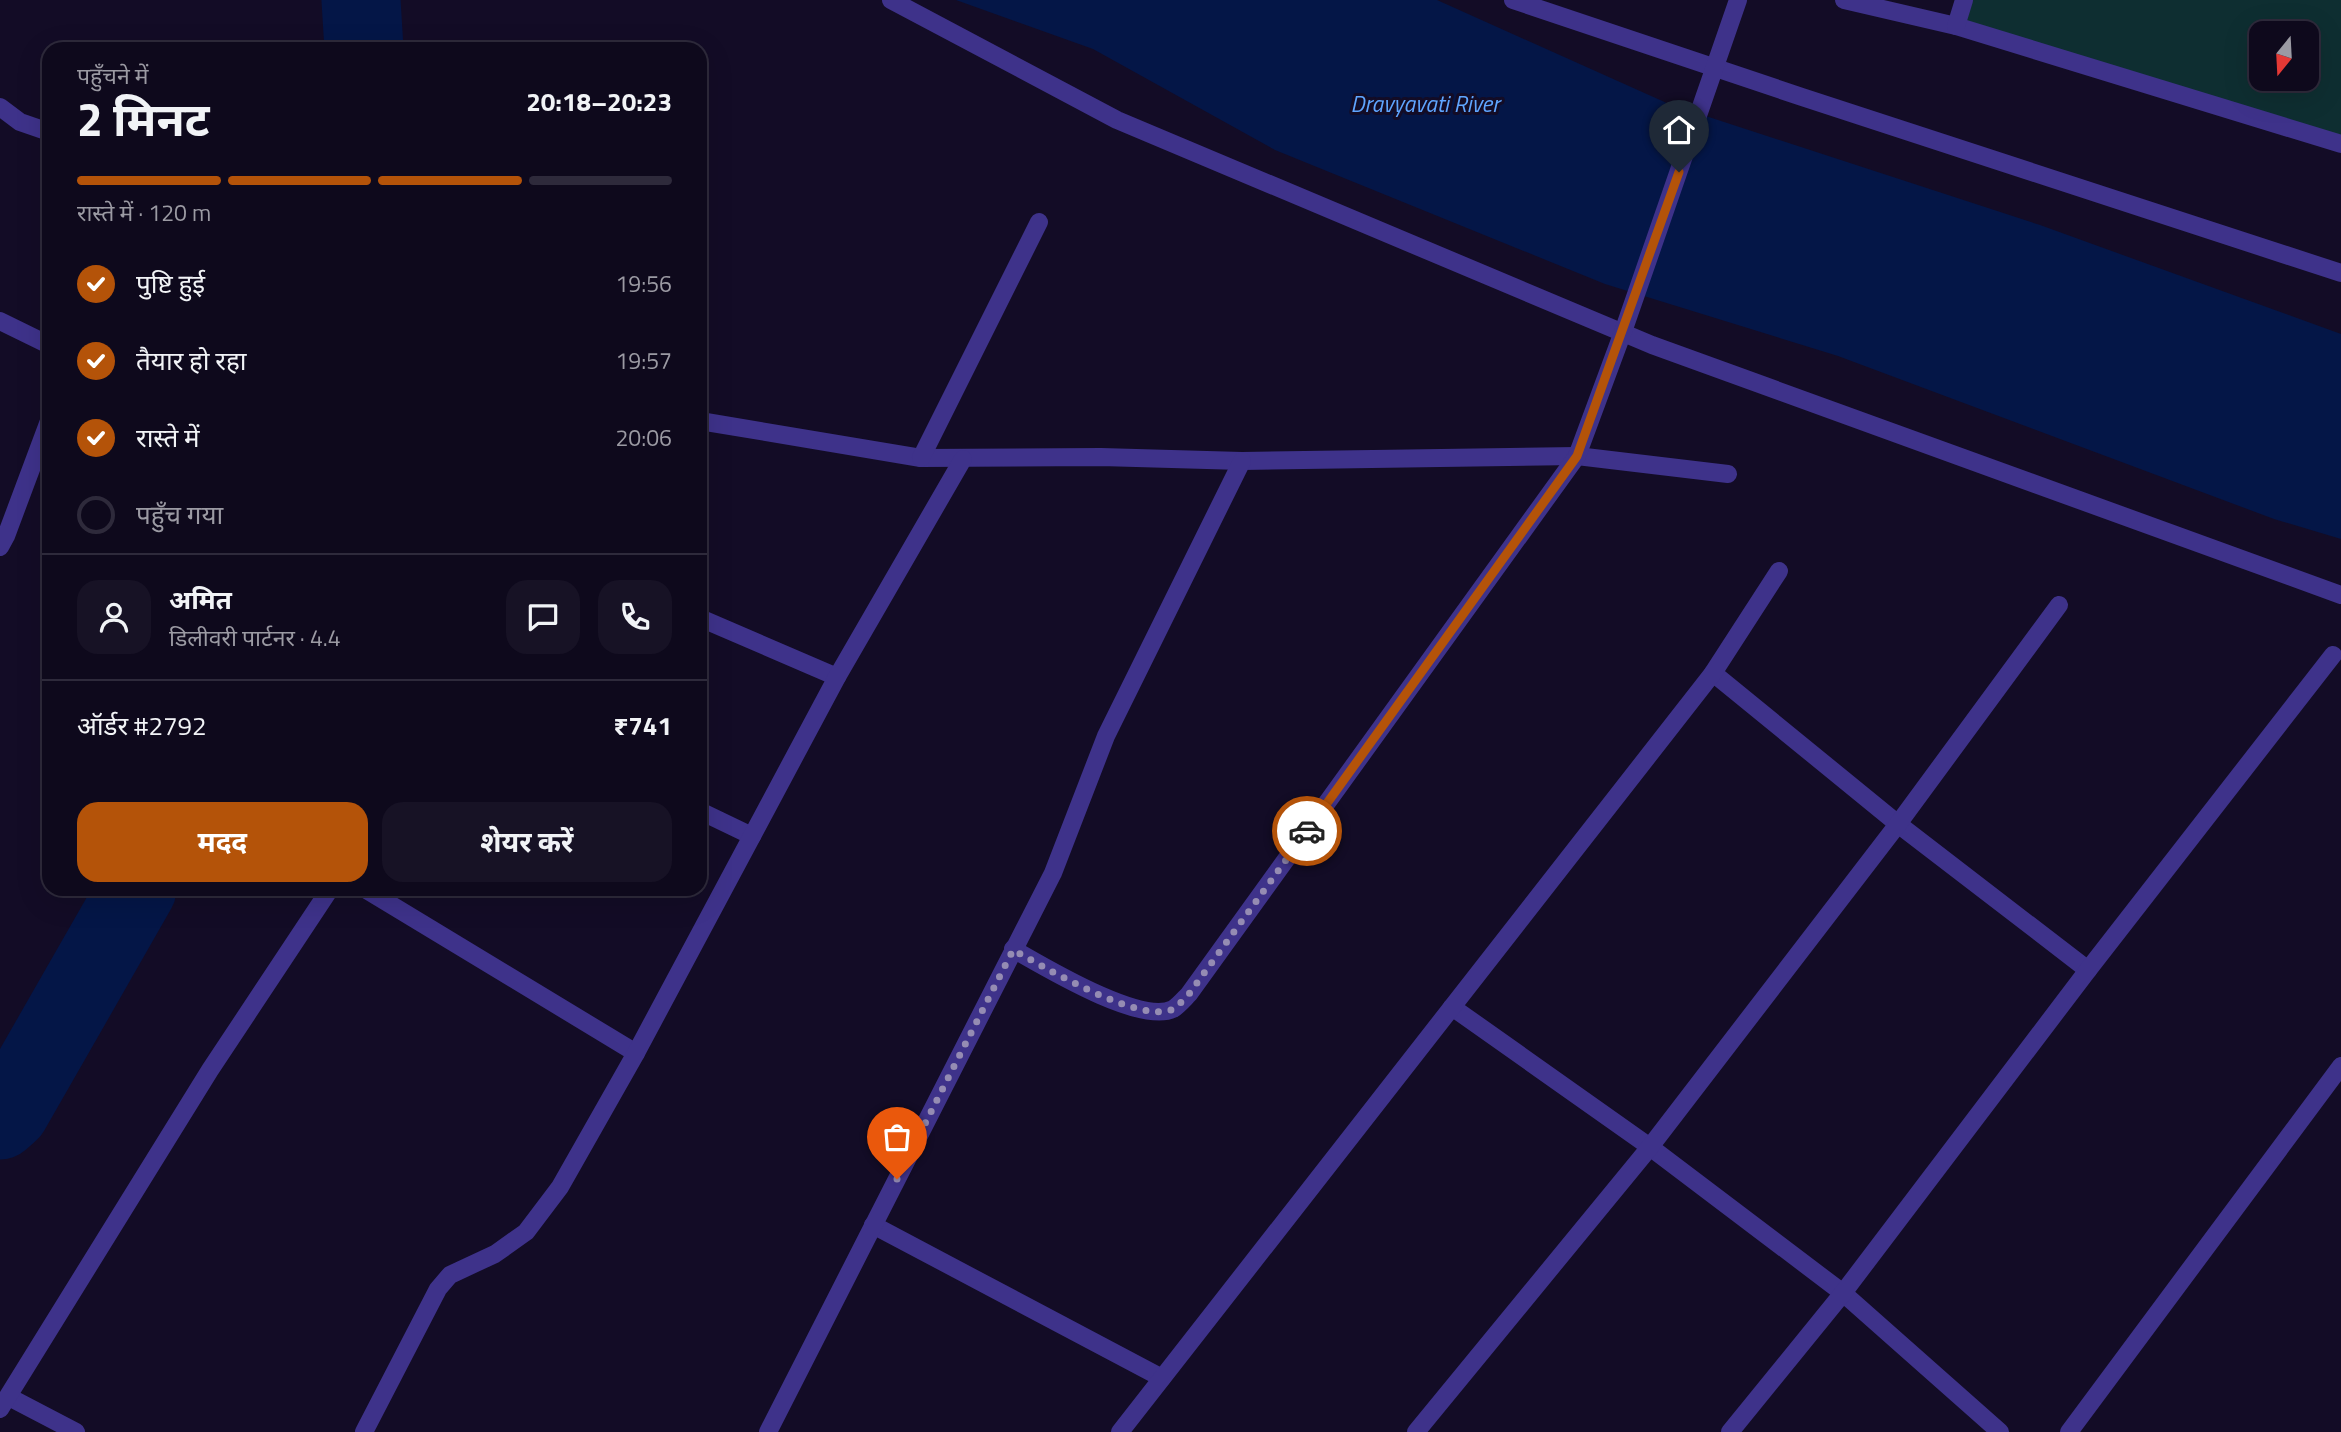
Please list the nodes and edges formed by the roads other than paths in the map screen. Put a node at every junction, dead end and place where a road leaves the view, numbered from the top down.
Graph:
1 (891, 0) edge
2 (1513, 0) edge
3 (1738, 0) edge
4 (1844, 0) edge
5 (1964, 0) edge
6 (1956, 26) junction
7 (0, 107) edge
8 (42, 130) edge
9 (2341, 144) edge
10 (1039, 222) dead end
11 (2341, 273) edge
12 (0, 321) edge
13 (42, 342) edge
14 (707, 422) edge
15 (42, 440) edge
16 (1577, 456) junction
17 (921, 458) junction
18 (963, 459) junction
19 (1241, 461) junction
20 (1728, 474) dead end
21 (0, 547) edge
22 (1779, 571) dead end
23 (2341, 595) edge
24 (2059, 605) dead end
25 (707, 621) edge
26 (2333, 655) dead end
27 (1713, 673) junction
28 (837, 677) junction
29 (707, 814) edge
30 (1898, 824) junction
31 (752, 836) junction
32 (325, 896) edge
33 (377, 896) edge
34 (1013, 950) junction
35 (2088, 970) junction
36 (1452, 1007) junction
37 (635, 1053) junction
38 (2341, 1066) edge
39 (1650, 1147) junction
40 (873, 1225) junction
41 (1843, 1293) junction
42 (1162, 1378) junction
43 (4, 1403) edge
44 (76, 1432) edge
45 (364, 1432) edge
46 (768, 1432) edge
47 (1120, 1432) edge
48 (1416, 1432) edge
49 (1730, 1432) edge
50 (2000, 1432) edge
51 (2069, 1432) edge

1 - 23 street
2 - 11 street
3 - 16 street, bridge
4 - 6 street
5 - 6 street
6 - 9 street
7 - 8 street
10 - 17 street
12 - 13 street
14 - 17 street
15 - 21 street
16 - 19 street
16 - 20 street
16 - 34 street
17 - 18 street
18 - 19 street
18 - 28 street
19 - 34 street
22 - 27 street
24 - 30 street
25 - 28 street
26 - 35 street
27 - 30 street
27 - 36 street
28 - 31 street
29 - 31 street
30 - 35 street
30 - 39 street
31 - 37 street
32 - 43 street
33 - 37 street
34 - 40 street
35 - 41 street
36 - 39 street
36 - 42 street
37 - 45 street
38 - 51 street
39 - 41 street
39 - 48 street
40 - 42 street
40 - 46 street
41 - 49 street
41 - 50 street
42 - 47 street
43 - 44 street

